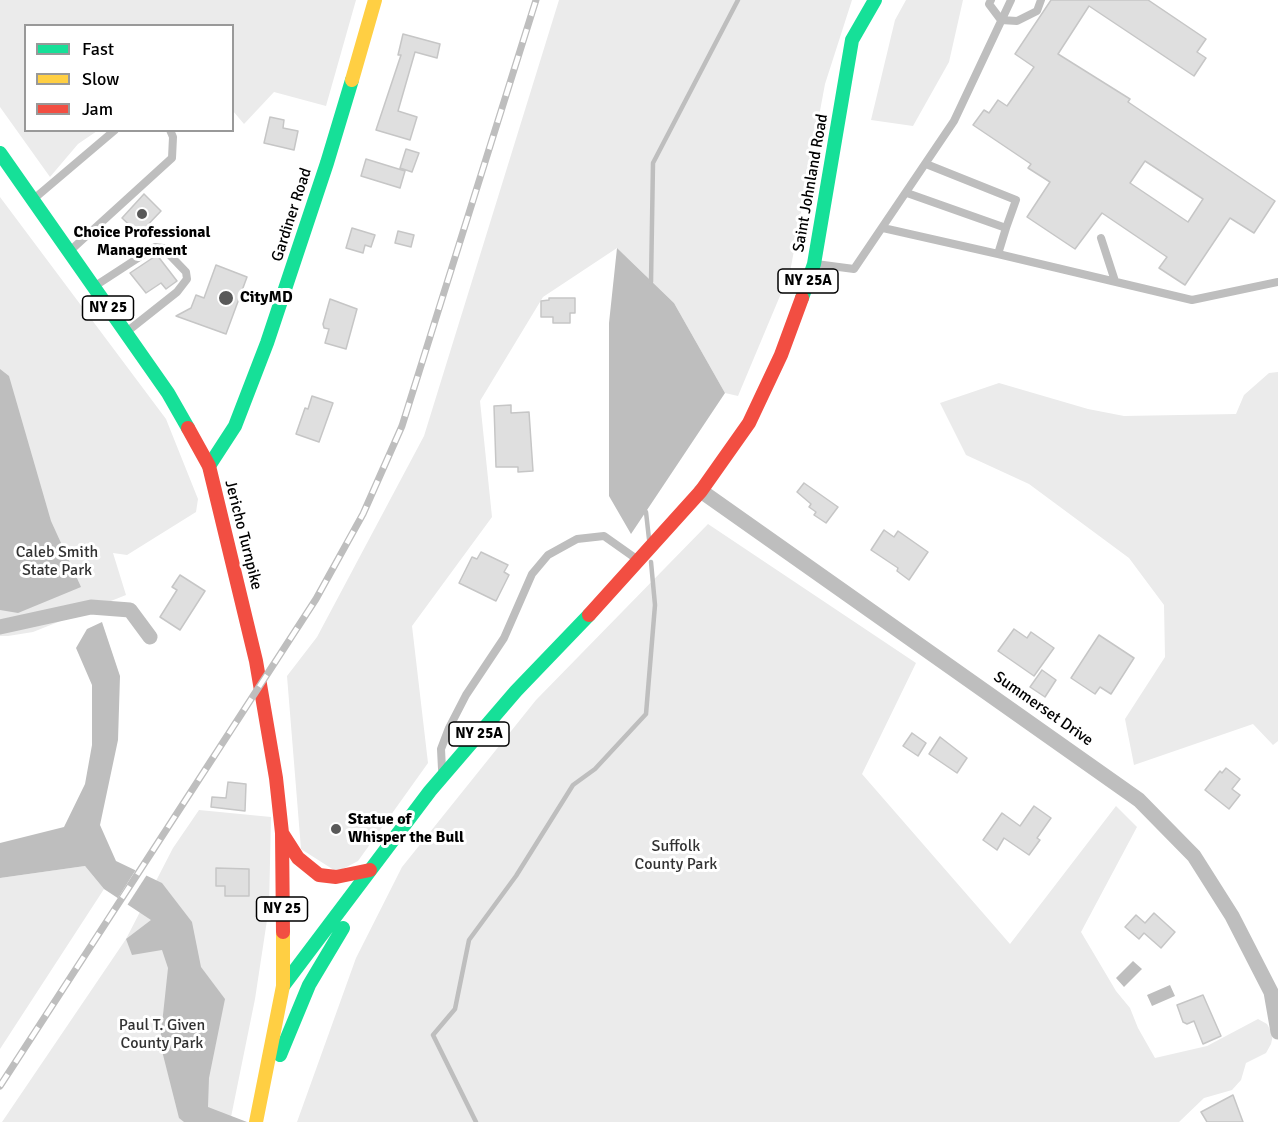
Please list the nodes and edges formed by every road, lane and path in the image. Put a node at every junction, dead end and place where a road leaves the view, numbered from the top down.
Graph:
1 (375, 0) edge
2 (874, 0) edge
3 (991, 0) edge
4 (1011, 0) edge
5 (1041, 0) edge
6 (1001, 20) junction
7 (113, 132) edge
8 (171, 132) edge
9 (0, 153) edge
10 (926, 164) junction
11 (907, 193) junction
12 (32, 200) junction
13 (883, 228) junction
14 (1006, 228) junction
15 (1101, 238) dead end
16 (69, 252) junction
17 (998, 254) junction
18 (814, 264) junction
19 (1115, 281) junction
20 (1278, 282) edge
21 (93, 287) junction
22 (126, 333) junction
23 (209, 466) junction
24 (701, 491) junction
25 (639, 561) junction
26 (0, 627) edge
27 (578, 627) junction
28 (150, 637) dead end
29 (442, 777) junction
30 (282, 833) junction
31 (370, 870) junction
32 (282, 921) junction
33 (337, 939) junction
34 (312, 946) junction
35 (283, 986) junction
36 (1274, 989) edge
37 (1278, 1032) edge
38 (260, 1108) junction
39 (256, 1122) edge

1 - 23 main road, Gardiner Road
2 - 18 main road, Saint Johnland Road / NY 25A
3 - 6 lane
4 - 6 lane
5 - 6 lane
6 - 10 lane
7 - 12 lane
8 - 16 lane
9 - 12 main road, Jericho Turnpike / NY 25
10 - 11 lane
10 - 14 lane
11 - 13 lane
11 - 14 lane
12 - 16 main road, Jericho Turnpike / NY 25
13 - 17 lane
13 - 18 lane
14 - 17 lane
15 - 19 lane
16 - 21 main road, Jericho Turnpike / NY 25
17 - 19 lane
18 - 24 main road, Saint Johnland Road / NY 25A
19 - 20 lane
21 - 22 main road, Jericho Turnpike / NY 25
21 - 22 lane
22 - 23 main road, Jericho Turnpike / NY 25
23 - 30 main road, Jericho Turnpike / NY 25
24 - 25 main road, Saint Johnland Road / NY 25A
24 - 36 street, Summerset Drive
25 - 27 main road, Saint Johnland Road / NY 25A
25 - 29 lane
26 - 28 street
27 - 29 main road, Saint Johnland Road / NY 25A
27 - 33 main road, Saint Johnland Road / NY 25A
29 - 31 main road, Saint Johnland Road / NY 25A
30 - 31 main road
30 - 32 main road, Jericho Turnpike / NY 25
31 - 34 main road, Saint Johnland Road / NY 25A
32 - 34 main road
32 - 35 main road, Jericho Turnpike / NY 25
33 - 34 main road
33 - 38 main road, Saint Johnland Road / NY 25A
34 - 35 main road, Saint Johnland Road / NY 25A
35 - 38 main road, NY 25
36 - 37 street, Summerset Drive
38 - 39 main road, NY 25

